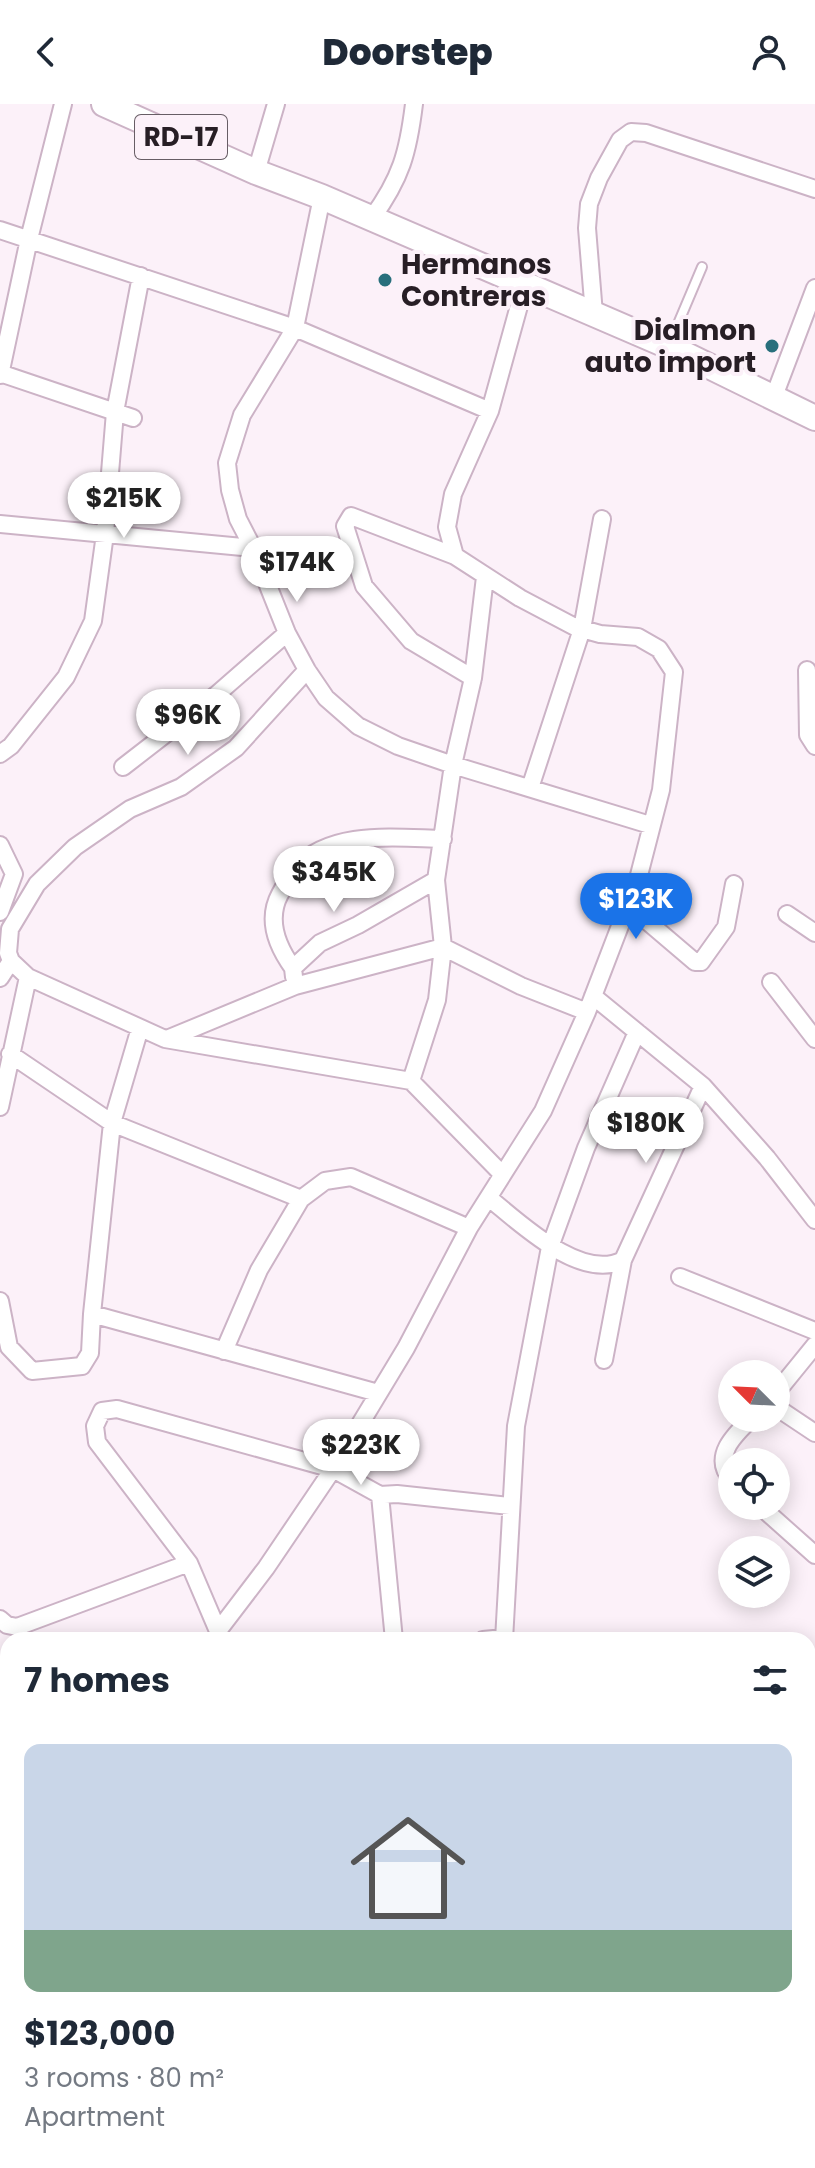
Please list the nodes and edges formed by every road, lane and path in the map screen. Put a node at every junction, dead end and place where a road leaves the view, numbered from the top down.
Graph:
1 (63, 104) edge
2 (104, 104) edge
3 (276, 104) edge
4 (414, 104) edge
5 (256, 172) junction
6 (815, 189) edge
7 (322, 197) junction
8 (372, 218) junction
9 (0, 230) edge
10 (29, 239) junction
11 (702, 267) dead end
12 (141, 276) junction
13 (525, 284) junction
14 (814, 295) edge
15 (594, 314) junction
16 (295, 328) junction
17 (668, 346) junction
18 (0, 373) edge
19 (773, 399) junction
20 (490, 411) junction
21 (115, 412) junction
22 (133, 418) dead end
23 (815, 418) edge
24 (602, 519) dead end
25 (0, 524) edge
26 (105, 534) junction
27 (253, 548) junction
28 (455, 556) junction
29 (485, 577) junction
30 (582, 629) junction
31 (287, 633) junction
32 (307, 670) junction
33 (807, 670) dead end
34 (473, 678) junction
35 (815, 746) edge
36 (0, 754) edge
37 (453, 765) junction
38 (123, 767) dead end
39 (530, 788) junction
40 (650, 825) junction
41 (443, 839) junction
42 (0, 845) edge
43 (436, 880) junction
44 (734, 884) dead end
45 (628, 905) junction
46 (0, 912) edge
47 (787, 914) dead end
48 (815, 933) edge
49 (443, 947) junction
50 (11, 961) junction
51 (293, 968) junction
52 (28, 977) junction
53 (0, 978) edge
54 (771, 982) dead end
55 (295, 986) junction
56 (593, 996) junction
57 (587, 1012) junction
58 (140, 1028) junction
59 (637, 1032) junction
60 (165, 1039) junction
61 (815, 1039) edge
62 (10, 1054) junction
63 (411, 1081) junction
64 (703, 1086) junction
65 (0, 1107) edge
66 (112, 1123) junction
67 (502, 1174) junction
68 (489, 1198) junction
69 (301, 1199) junction
70 (815, 1220) edge
71 (469, 1228) junction
72 (550, 1247) junction
73 (623, 1260) junction
74 (680, 1277) dead end
75 (0, 1301) edge
76 (92, 1314) junction
77 (815, 1331) edge
78 (815, 1345) edge
79 (224, 1351) junction
80 (604, 1360) dead end
81 (790, 1376) edge
82 (378, 1393) junction
83 (790, 1416) edge
84 (815, 1433) edge
85 (333, 1469) junction
86 (380, 1495) junction
87 (510, 1506) junction
88 (776, 1520) edge
89 (815, 1555) edge
90 (189, 1563) junction
91 (0, 1619) edge
92 (216, 1632) edge
93 (221, 1632) edge
94 (393, 1632) edge
95 (504, 1632) edge

1 - 10 street
2 - 5 main road, RD-17
3 - 5 street
4 - 8 street
5 - 7 main road, RD-17
6 - 15 street
7 - 8 main road, RD-17
7 - 16 street
8 - 13 main road, RD-17
9 - 10 street
10 - 12 street
10 - 18 street
11 - 17 lane
12 - 16 street
12 - 21 street
13 - 15 main road, RD-17
13 - 20 street
14 - 19 street
15 - 17 main road, RD-17
16 - 20 street
16 - 27 street
17 - 19 main road, RD-17
18 - 21 street
19 - 23 main road, RD-17
20 - 28 street
21 - 22 street
21 - 26 street
24 - 30 street
25 - 26 street
26 - 27 street
26 - 36 street
27 - 31 street
28 - 29 street
28 - 34 street
29 - 30 street
29 - 34 street
30 - 39 street
30 - 40 street
31 - 32 street
31 - 38 street
32 - 37 street
32 - 50 street
33 - 35 street
34 - 37 street
37 - 39 street
37 - 41 street
39 - 40 street
40 - 45 street
41 - 43 street
41 - 51 street
42 - 46 street
43 - 49 street
43 - 51 street
44 - 45 street
45 - 56 street
47 - 48 street
49 - 55 street
49 - 57 street
49 - 63 street
50 - 52 street
50 - 53 street
51 - 55 street
52 - 58 street
52 - 62 street
54 - 61 street
55 - 60 street
56 - 57 street
56 - 59 street
57 - 67 street
58 - 60 street
58 - 66 street
59 - 64 street
59 - 72 street
60 - 63 street
62 - 65 street
62 - 66 street
63 - 67 street
64 - 70 street
64 - 73 street
66 - 69 street
66 - 76 street
67 - 68 street
68 - 71 street
68 - 72 street
69 - 71 street
69 - 79 street
71 - 82 street
72 - 73 street
72 - 87 street
73 - 80 street
74 - 77 street
75 - 76 street
76 - 79 street
78 - 81 street
79 - 82 street
82 - 85 street
83 - 84 street
85 - 86 street
85 - 90 street
85 - 93 street
86 - 87 street
86 - 94 street
87 - 95 street
88 - 89 street
90 - 91 street
90 - 92 street

